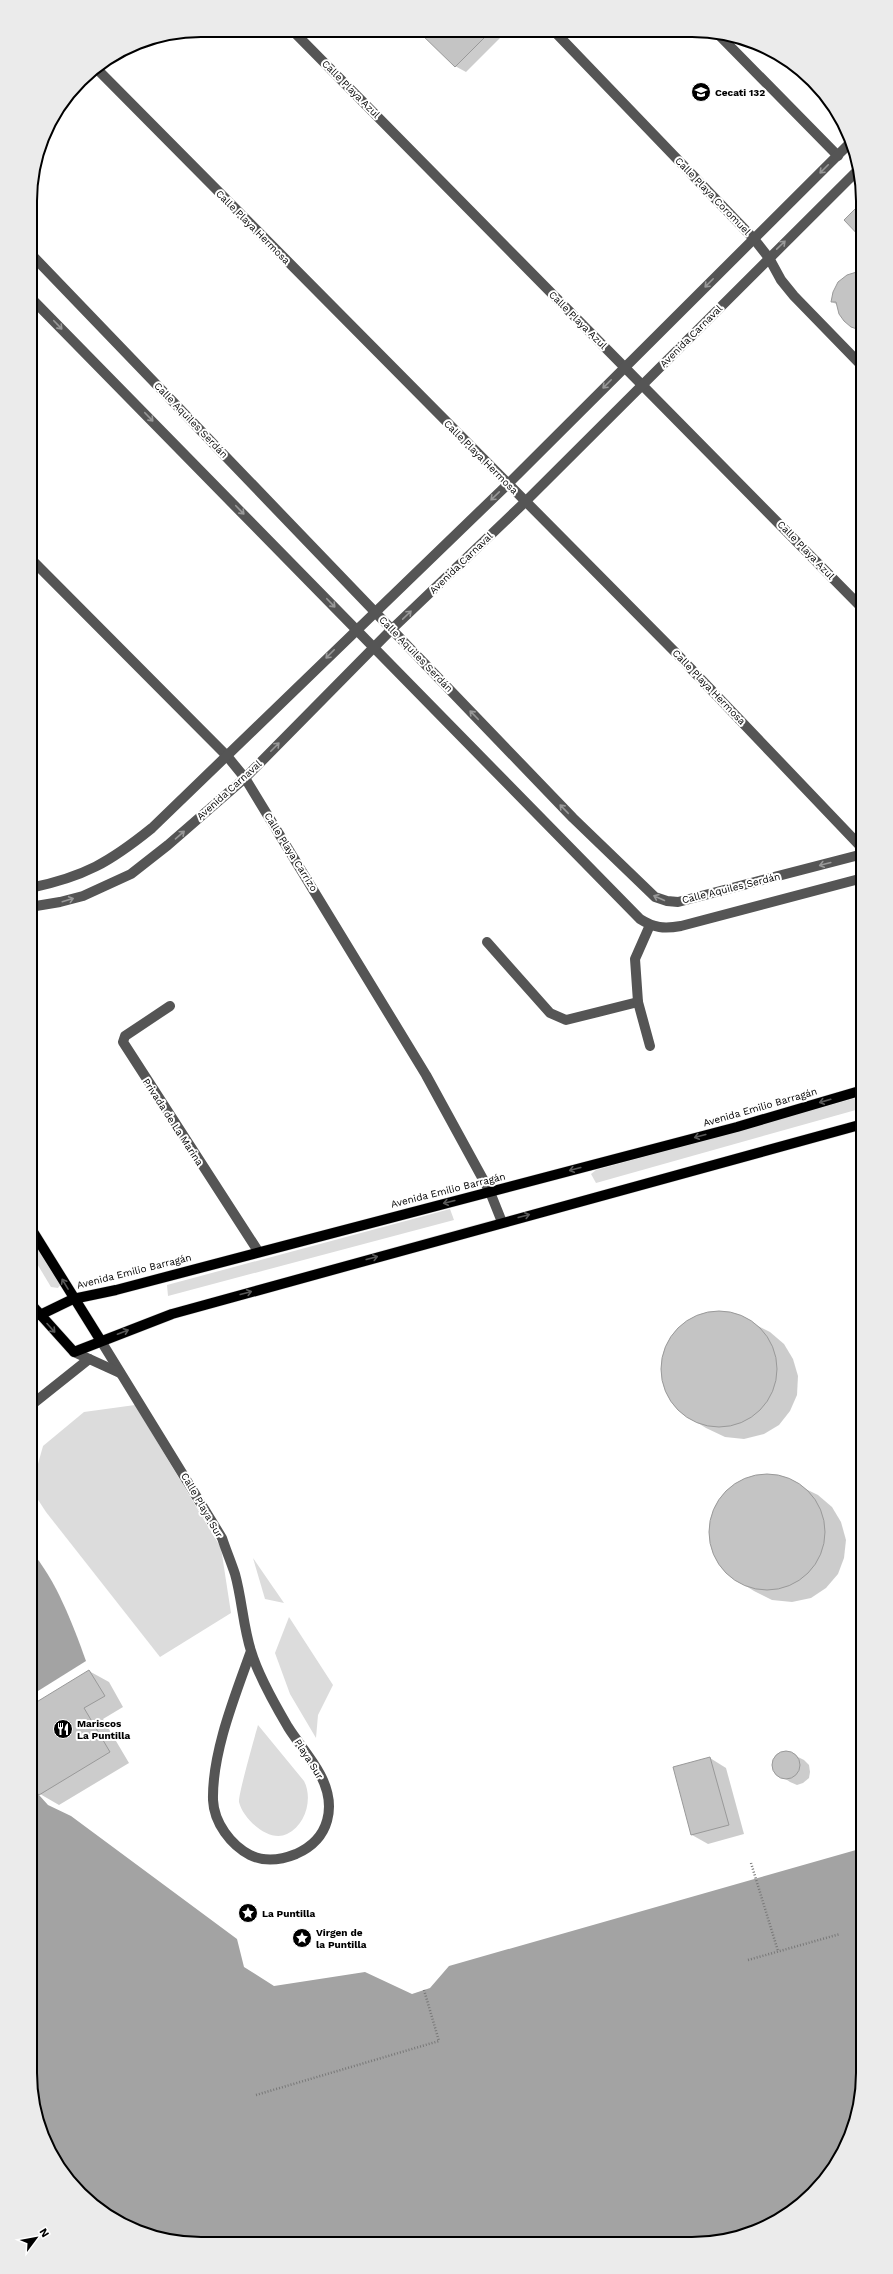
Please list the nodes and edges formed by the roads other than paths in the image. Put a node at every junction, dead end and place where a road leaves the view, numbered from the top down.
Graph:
1 (299, 37) edge
2 (560, 37) edge
3 (724, 40) edge
4 (100, 72) edge
5 (847, 147) edge
6 (838, 156) junction
7 (854, 174) edge
8 (754, 238) junction
9 (769, 258) junction
10 (37, 260) edge
11 (37, 304) edge
12 (856, 360) edge
13 (624, 367) junction
14 (643, 385) junction
15 (508, 484) junction
16 (525, 502) junction
17 (37, 565) edge
18 (856, 602) edge
19 (375, 611) junction
20 (356, 629) junction
21 (392, 629) junction
22 (375, 647) junction
23 (227, 756) junction
24 (245, 778) junction
25 (856, 842) edge
26 (856, 856) edge
27 (856, 880) edge
28 (37, 887) edge
29 (37, 907) edge
30 (650, 925) junction
31 (487, 942) dead end
32 (638, 1002) junction
33 (170, 1006) dead end
34 (650, 1046) dead end
35 (856, 1092) edge
36 (856, 1126) edge
37 (490, 1192) junction
38 (502, 1222) junction
39 (37, 1239) edge
40 (258, 1251) junction
41 (73, 1299) junction
42 (37, 1311) edge
43 (40, 1315) junction
44 (101, 1341) junction
45 (74, 1352) junction
46 (89, 1359) junction
47 (120, 1373) junction
48 (37, 1400) edge
49 (251, 1651) junction

1 - 13 street, Calle Playa Azul
2 - 8 street, Calle Playa Coromuel
3 - 6 street
4 - 15 street, Calle Playa Hermosa
5 - 6 street
6 -> 8 street
9 -> 7 street, Avenida Carnaval
8 - 9 street, Calle Playa Coromuel
8 -> 13 street
9 - 12 street, Calle Playa Coromuel
9 - 14 street, Avenida Carnaval
10 - 19 street, Calle Aquiles Serdán
11 -> 20 street
13 - 14 street, Calle Playa Azul
13 -> 15 street
14 - 16 street, Avenida Carnaval
14 - 18 street, Calle Playa Azul
15 - 16 street, Calle Playa Hermosa
15 -> 19 street
21 -> 16 street, Avenida Carnaval
16 - 25 street, Calle Playa Hermosa
17 - 23 street, Calle Playa Carrizo
19 - 20 street
19 - 21 street, Calle Aquiles Serdán
20 - 22 street
20 -> 23 street
21 - 22 street, Avenida Carnaval
26 -> 21 street, Calle Aquiles Serdán
24 -> 22 street, Avenida Carnaval
22 - 30 street
23 - 24 street, Calle Playa Carrizo
23 - 28 street
29 -> 24 street, Avenida Carnaval
24 - 37 street, Calle Playa Carrizo
27 - 30 street
30 - 32 street
31 - 32 street
32 - 34 street
33 - 40 street, Privada de La Marina
35 -> 37 main road, Avenida Emilio Barragán
38 -> 36 main road
37 - 38 street, Calle Playa Carrizo
37 -> 40 main road, Avenida Emilio Barragán
44 -> 38 main road
41 -> 39 main road
40 - 41 main road, Avenida Emilio Barragán
41 - 43 main road, Avenida Emilio Barragán
41 - 44 main road
42 - 43 main road
43 -> 45 main road
44 - 45 main road
44 - 47 street, Calle Playa Sur
45 - 46 street
46 - 47 street
46 - 48 street
47 - 49 street, Calle Playa Sur
49 - 49 street, Playa Sur

